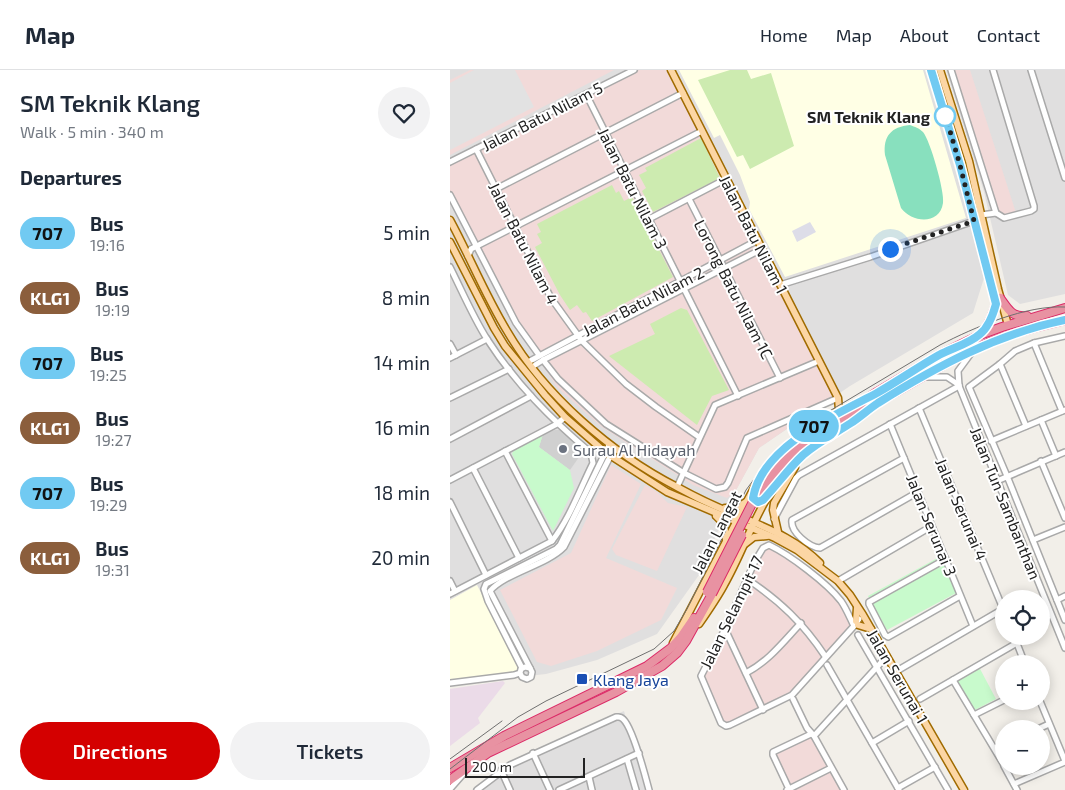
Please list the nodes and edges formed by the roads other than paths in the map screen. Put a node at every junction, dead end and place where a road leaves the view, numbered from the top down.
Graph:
1 (634, 70) edge
2 (671, 70) edge
3 (940, 70) edge
4 (952, 70) edge
5 (993, 70) edge
6 (1031, 70) edge
7 (933, 72) edge
8 (683, 93) junction
9 (586, 94) junction
10 (702, 131) junction
11 (605, 132) junction
12 (476, 149) junction
13 (450, 162) edge
14 (625, 171) junction
15 (1065, 178) edge
16 (726, 179) junction
17 (496, 189) junction
18 (450, 194) edge
19 (689, 199) junction
20 (996, 213) junction
21 (981, 216) junction
22 (649, 219) junction
23 (450, 220) edge
24 (974, 221) junction
25 (515, 228) junction
26 (758, 240) junction
27 (450, 242) edge
28 (476, 247) junction
29 (762, 249) junction
30 (468, 256) junction
31 (720, 260) junction
32 (450, 267) edge
33 (724, 268) junction
34 (680, 281) junction
35 (780, 285) junction
36 (684, 289) junction
37 (998, 301) junction
38 (1065, 308) edge
39 (1040, 315) junction
40 (1065, 320) edge
41 (1008, 325) junction
42 (577, 335) junction
43 (980, 335) junction
44 (1011, 335) junction
45 (1065, 336) edge
46 (487, 339) junction
47 (582, 342) junction
48 (1034, 343) junction
49 (450, 344) edge
50 (974, 350) junction
51 (539, 355) junction
52 (453, 356) edge
53 (543, 360) junction
54 (819, 361) junction
55 (1000, 364) junction
56 (530, 365) junction
57 (509, 369) junction
58 (529, 376) junction
59 (923, 377) junction
60 (780, 378) junction
61 (959, 386) junction
62 (877, 392) junction
63 (531, 396) junction
64 (738, 396) junction
65 (450, 398) edge
66 (838, 398) junction
67 (855, 403) junction
68 (876, 404) junction
69 (919, 408) junction
70 (1064, 411) edge
71 (833, 415) junction
72 (848, 416) junction
73 (565, 417) junction
74 (1041, 420) junction
75 (557, 424) junction
76 (890, 424) junction
77 (1026, 426) junction
78 (699, 437) junction
79 (450, 439) edge
80 (991, 440) junction
81 (612, 447) junction
82 (506, 451) junction
83 (1065, 452) edge
84 (608, 454) junction
85 (803, 456) junction
86 (1056, 456) junction
87 (904, 458) junction
88 (1041, 461) junction
89 (472, 468) junction
90 (684, 472) junction
91 (1007, 476) junction
92 (450, 480) edge
93 (997, 481) junction
94 (755, 486) junction
95 (677, 487) junction
96 (918, 492) junction
97 (768, 494) junction
98 (747, 501) junction
99 (450, 502) edge
100 (579, 506) junction
101 (571, 508) junction
102 (722, 508) junction
103 (708, 510) junction
104 (1065, 518) edge
105 (738, 519) junction
106 (774, 519) junction
107 (752, 524) junction
108 (932, 526) junction
109 (1065, 527) edge
110 (776, 535) junction
111 (1033, 540) junction
112 (552, 541) junction
113 (725, 545) junction
114 (742, 546) junction
115 (797, 550) junction
116 (519, 558) junction
117 (792, 558) junction
118 (946, 558) junction
119 (737, 559) junction
120 (823, 569) junction
121 (486, 575) junction
122 (747, 579) junction
123 (838, 581) junction
124 (450, 582) edge
125 (484, 589) junction
126 (490, 590) junction
127 (995, 591) edge
128 (453, 593) edge
129 (709, 593) junction
130 (960, 596) junction
131 (1065, 596) edge
132 (1057, 600) junction
133 (857, 605) junction
134 (995, 614) edge
135 (864, 617) junction
136 (1065, 620) edge
137 (801, 623) junction
138 (856, 624) junction
139 (973, 626) junction
140 (725, 629) junction
141 (871, 629) junction
142 (858, 635) dead end
143 (686, 641) junction
144 (1014, 645) edge
145 (671, 648) junction
146 (1065, 648) edge
147 (825, 656) junction
148 (887, 656) junction
149 (827, 665) dead end
150 (877, 666) junction
151 (530, 668) junction
152 (521, 671) junction
153 (895, 672) junction
154 (746, 673) junction
155 (953, 680) junction
156 (450, 684) edge
157 (793, 699) dead end
158 (920, 699) dead end
159 (847, 700) junction
160 (995, 704) edge
161 (763, 710) junction
162 (974, 715) junction
163 (909, 721) junction
164 (1050, 726) edge
165 (813, 735) junction
166 (872, 743) junction
167 (995, 748) edge
168 (533, 753) junction
169 (639, 753) junction
170 (627, 759) junction
171 (1065, 762) edge
172 (473, 763) junction
173 (935, 767) junction
174 (450, 768) edge
175 (832, 768) junction
176 (501, 770) junction
177 (1009, 775) edge
178 (588, 777) junction
179 (450, 780) edge
180 (1015, 787) edge
181 (788, 789) edge
182 (898, 789) edge
183 (450, 790) edge
184 (477, 790) edge
185 (510, 790) edge
186 (550, 790) edge
187 (558, 790) edge
188 (592, 790) edge
189 (636, 790) edge
190 (649, 790) edge
191 (844, 790) edge
192 (948, 790) edge
193 (964, 790) edge

1 - 9 street, Jalan Batu Nilam 5
2 - 8 main road, Jalan Batu Nilam 1
3 - 21 main road
4 - 20 street
5 - 20 street
6 - 15 street
7 - 24 main road
8 - 10 main road, Jalan Batu Nilam 1
8 - 11 street
9 - 11 street, Jalan Batu Nilam 3
9 - 12 street, Jalan Batu Nilam 5
10 - 14 street
10 - 16 main road, Jalan Batu Nilam 1
11 - 14 street, Jalan Batu Nilam 3
11 - 17 street
12 - 13 street, Jalan Batu Nilam 5
12 - 17 street, Jalan Batu Nilam 4
14 - 22 street, Jalan Batu Nilam 3
14 - 25 street
16 - 19 street
16 - 26 main road, Jalan Batu Nilam 1
17 - 25 street, Jalan Batu Nilam 4
18 - 28 street
19 - 22 street
19 - 31 street, Lorong Batu Nilam 1C
20 - 21 street
21 - 37 main road
22 - 34 street, Jalan Batu Nilam 3
23 - 30 main road
24 - 35 street
24 - 37 main road
25 - 28 street
25 - 42 street, Jalan Batu Nilam 4
26 - 29 main road, Jalan Batu Nilam 1
26 - 31 street, Jalan Batu Nilam 2
27 - 58 main road
28 - 30 street
28 - 51 street
29 - 33 street, Jalan Batu Nilam 2
29 - 35 main road, Jalan Batu Nilam 1
30 - 56 main road
31 - 33 street, Lorong Batu Nilam 1C
31 - 34 street, Jalan Batu Nilam 2
32 - 46 street
33 - 36 street, Jalan Batu Nilam 2
33 - 60 street, Lorong Batu Nilam 1C
34 - 36 street, Jalan Batu Nilam 3
34 - 42 street, Jalan Batu Nilam 2
35 - 54 main road, Jalan Batu Nilam 1
36 - 47 street, Jalan Batu Nilam 2
36 - 64 street, Jalan Batu Nilam 3
37 - 39 highway
37 - 41 main road
37 - 43 highway
38 - 39 highway
39 - 41 highway, Jalan Langat
40 - 44 highway, Jalan Langat
41 - 43 highway, Jalan Langat
41 - 44 highway
42 - 47 street, Jalan Batu Nilam 4
42 - 51 street, Jalan Batu Nilam 2
43 - 62 highway, Jalan Langat
44 - 50 highway, Jalan Langat
45 - 48 street
46 - 52 street
46 - 57 street
47 - 53 street, Jalan Batu Nilam 2
47 - 78 street, Jalan Batu Nilam 4
48 - 55 street
48 - 70 street
49 - 52 street
50 - 59 highway, Jalan Langat
50 - 61 street
51 - 56 street, Jalan Batu Nilam 2
53 - 56 street, Jalan Batu Nilam 2
53 - 90 street
54 - 60 street
54 - 66 main road, Jalan Batu Nilam 1
55 - 77 street
55 - 80 street
56 - 58 main road
56 - 81 main road
57 - 63 street
57 - 65 street
58 - 73 main road
59 - 61 street
59 - 68 highway, Jalan Langat
60 - 64 street
61 - 69 street
61 - 93 street, Jalan Tun Sambanthan
62 - 67 main road, Jalan Langat
62 - 72 highway, Jalan Langat
63 - 75 street
63 - 79 street
64 - 78 street
66 - 67 main road
66 - 71 main road
66 - 90 street
67 - 71 main road, Jalan Langat
68 - 72 highway, Jalan Langat
68 - 85 main road, Jalan Langat
69 - 76 street
69 - 127 street, Jalan Serunai 4
70 - 74 street
71 - 94 main road, Jalan Langat
72 - 129 highway, Jalan Langat, bridge
73 - 75 street
73 - 84 main road
74 - 77 street
74 - 86 street
75 - 82 street
75 - 101 street
76 - 87 street, Jalan Serunai 3
76 - 106 street
77 - 80 street
78 - 90 street
80 - 91 street
81 - 84 street
81 - 95 main road
82 - 89 street
82 - 112 street
83 - 86 street
84 - 100 street
84 - 103 main road
84 - 126 street
85 - 97 main road, Jalan Langat
85 - 106 main road
86 - 88 street
87 - 96 street, Jalan Serunai 3
87 - 96 street
88 - 91 street
88 - 104 street
89 - 92 street
89 - 116 street
90 - 95 street
91 - 93 street
91 - 111 street
93 - 146 street, Jalan Tun Sambanthan
94 - 97 main road
94 - 98 main road, Jalan Langat
95 - 102 main road
96 - 108 street, Jalan Serunai 3
97 - 107 main road, Jalan Langat
98 - 102 main road
98 - 105 main road, Jalan Langat
99 - 121 street
100 - 101 street
100 - 125 street
101 - 112 street
102 - 105 main road
103 - 105 main road
103 - 113 main road
105 - 107 main road
105 - 113 main road, Jalan Langat
106 - 110 main road
107 - 110 main road
107 - 114 main road, Jalan Langat
108 - 118 street, Jalan Serunai 3
108 - 123 street
109 - 111 street
110 - 114 main road
110 - 115 main road
110 - 120 main road
111 - 132 street
112 - 116 street
113 - 119 main road
113 - 145 main road, Jalan Langat
114 - 119 main road, Jalan Langat
115 - 117 street
115 - 120 main road
116 - 121 street
117 - 122 street, Jalan Selampit 17
117 - 138 street
118 - 130 street, Jalan Serunai 3
118 - 130 street
119 - 143 main road, Jalan Langat
120 - 123 main road, Jalan Serunai 1
121 - 128 street
122 - 137 street
122 - 140 street, Jalan Selampit 17
123 - 133 main road, Jalan Serunai 1
124 - 128 street
125 - 126 street
125 - 152 street
126 - 151 street
129 - 143 highway, Jalan Langat
129 - 145 highway, Jalan Langat
130 - 139 street, Jalan Serunai 3
131 - 132 street
132 - 136 street
133 - 135 main road, Jalan Serunai 1
133 - 138 main road
134 - 139 street
135 - 138 street
135 - 141 main road, Jalan Serunai 1
137 - 147 street
137 - 154 street
138 - 141 main road
138 - 147 street
139 - 153 street
140 - 154 street
140 - 161 street, Jalan Selampit 17
141 - 148 main road, Jalan Serunai 1
142 - 150 street, Jalan Serunai 1
143 - 172 highway, Jalan Langat
144 - 155 street
145 - 174 highway, Jalan Langat
147 - 161 street
148 - 150 street
148 - 153 main road, Jalan Serunai 1
149 - 159 street
150 - 159 street
150 - 163 street, Jalan Serunai 1
151 - 152 street
151 - 152 street
152 - 156 street
153 - 193 main road, Jalan Serunai 1
154 - 161 street
155 - 158 street
155 - 162 street
157 - 165 street
159 - 165 street
159 - 166 street
160 - 162 street
162 - 167 street
163 - 166 street
163 - 173 street, Jalan Serunai 1
164 - 171 street
165 - 175 street
165 - 181 street
166 - 182 street
168 - 169 street
168 - 176 street
168 - 186 street
169 - 170 street
169 - 190 street
170 - 178 street
170 - 189 street
171 - 180 street
172 - 179 highway, Jalan Langat
172 - 183 street
173 - 182 street
173 - 192 street, Jalan Serunai 1
175 - 181 street
175 - 191 street
176 - 184 street
176 - 185 street
177 - 180 street
178 - 187 street
178 - 188 street

